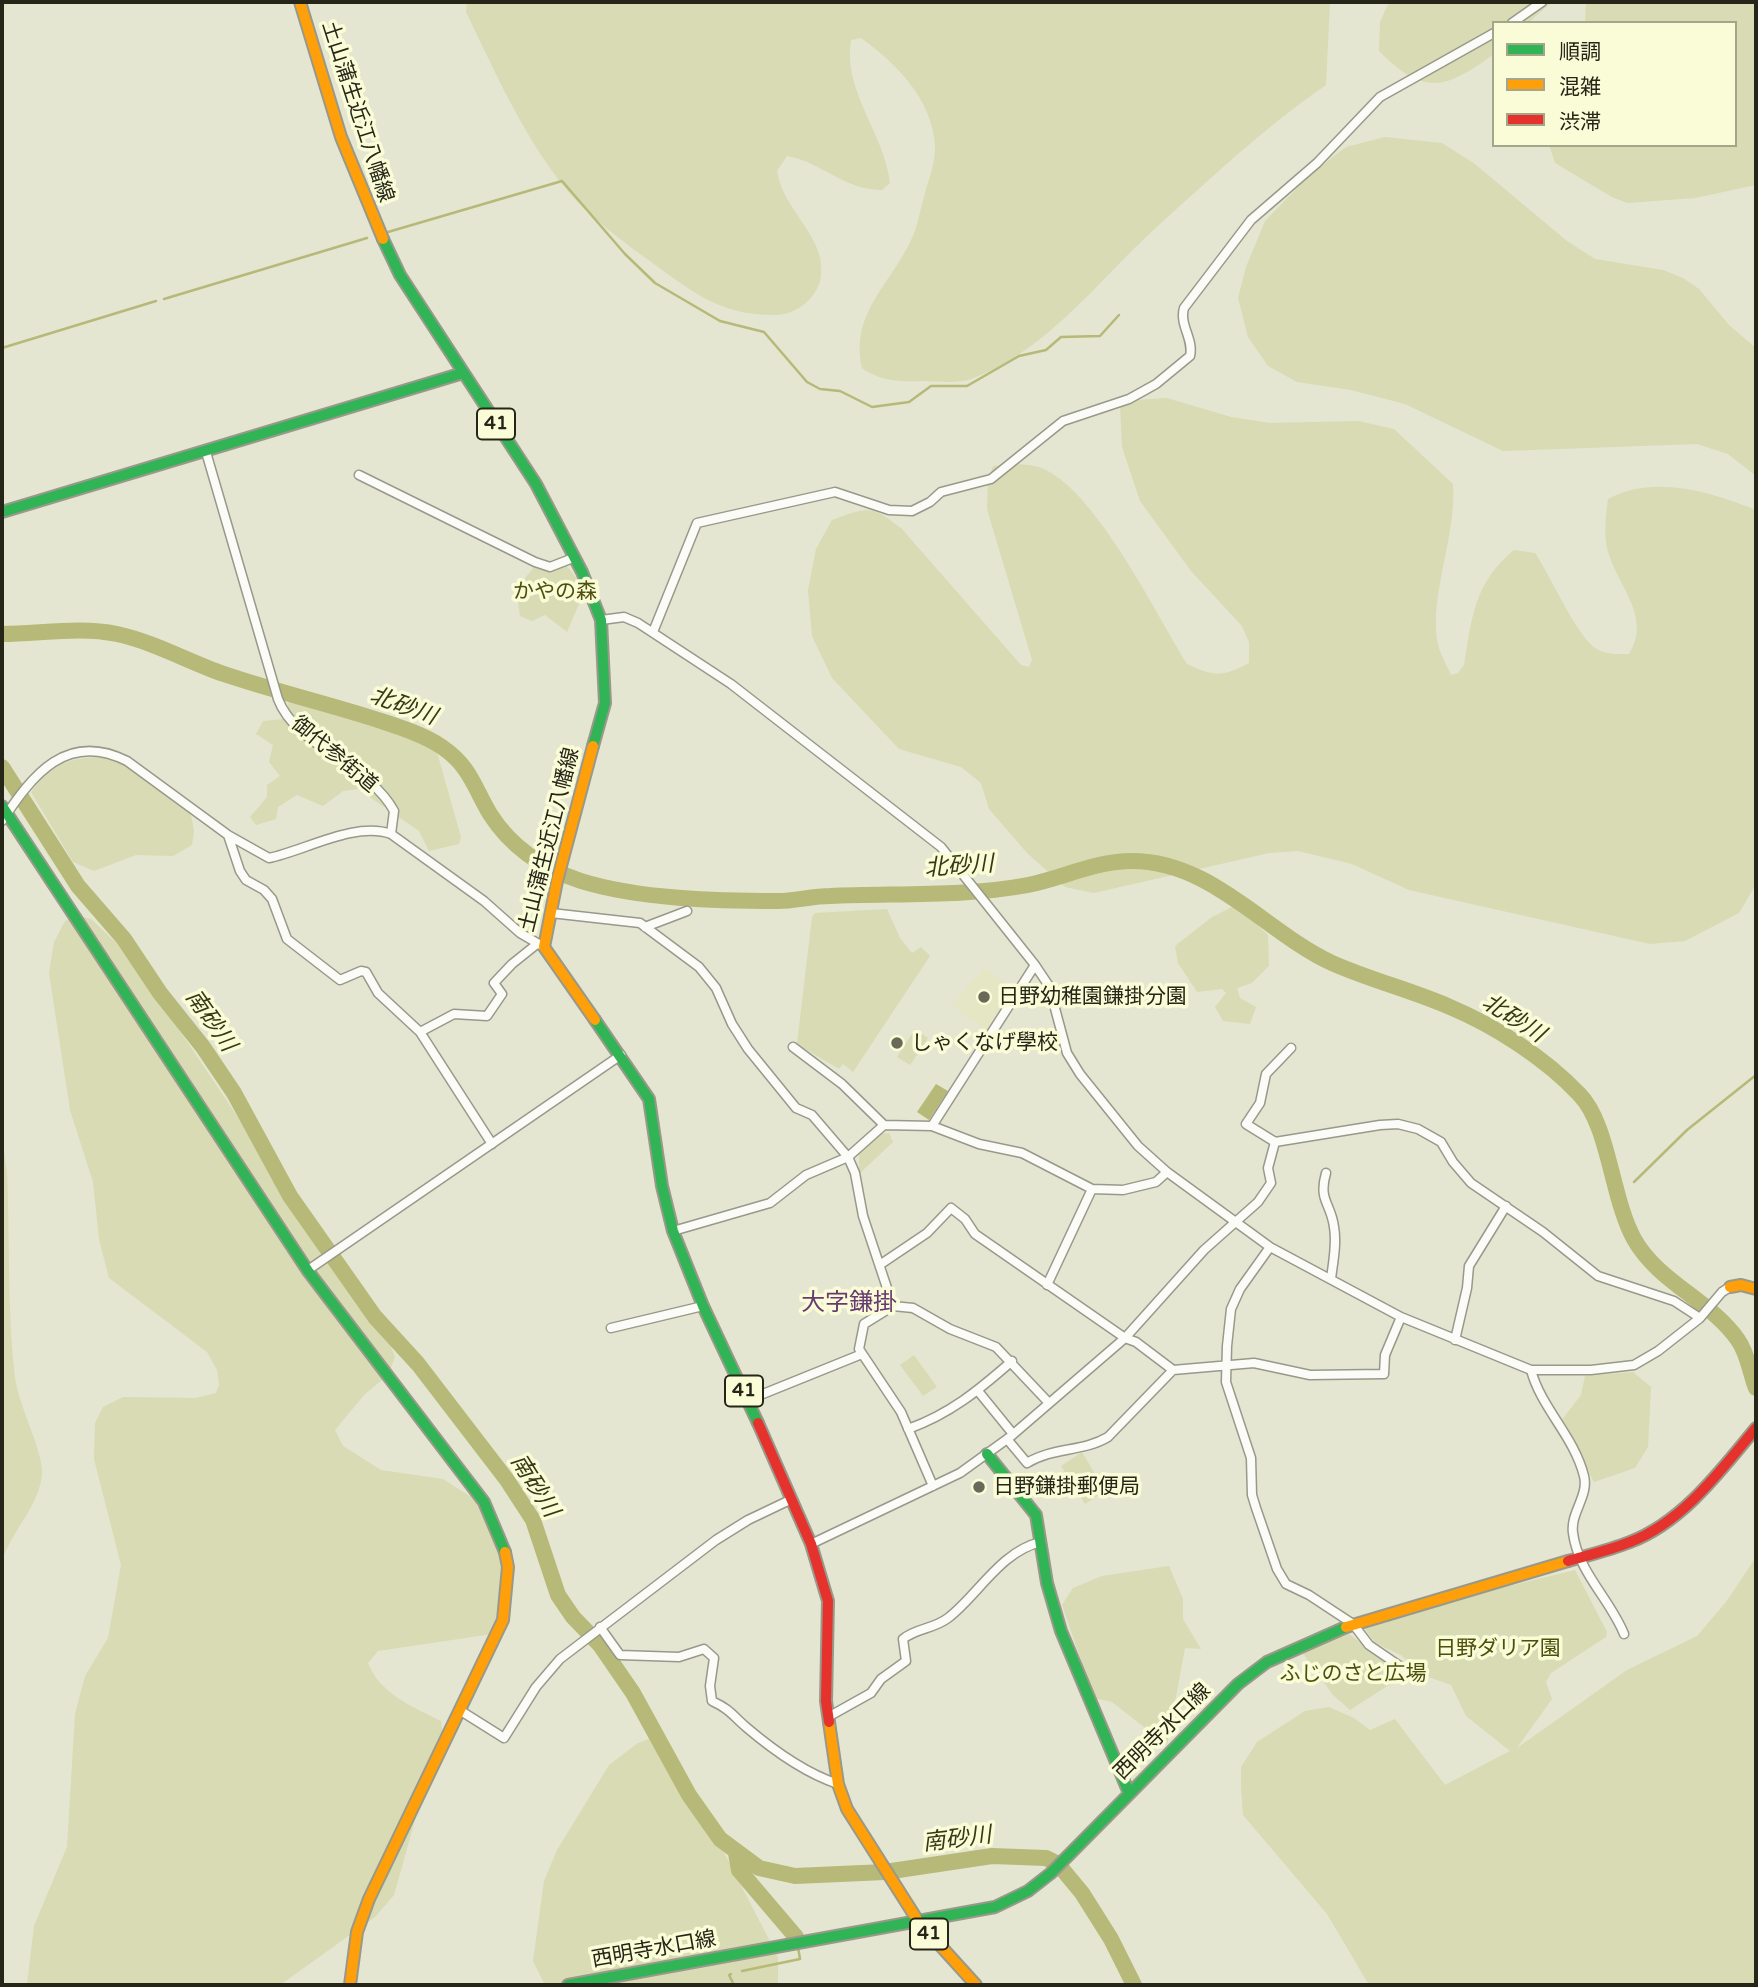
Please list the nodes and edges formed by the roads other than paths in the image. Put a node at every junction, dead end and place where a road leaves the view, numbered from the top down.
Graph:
1 (300, 2) edge
2 (1542, 2) edge
3 (1515, 21) edge
4 (1492, 34) edge
5 (463, 373) junction
6 (206, 452) junction
7 (359, 475) dead end
8 (2, 512) edge
9 (573, 558) junction
10 (601, 620) junction
11 (653, 632) junction
12 (6, 811) edge
13 (391, 834) junction
14 (228, 835) junction
15 (687, 911) dead end
16 (551, 913) junction
17 (645, 926) junction
18 (540, 946) junction
19 (1035, 965) junction
20 (420, 1032) junction
21 (793, 1047) dead end
22 (1291, 1048) dead end
23 (621, 1055) junction
24 (884, 1125) junction
25 (932, 1126) junction
26 (1275, 1142) junction
27 (492, 1144) junction
28 (848, 1157) junction
29 (1167, 1172) junction
30 (1326, 1173) dead end
31 (1092, 1189) junction
32 (1506, 1206) junction
33 (1236, 1221) junction
34 (673, 1231) junction
35 (1270, 1247) junction
36 (881, 1264) junction
37 (308, 1270) junction
38 (1331, 1279) junction
39 (1047, 1285) junction
40 (1730, 1287) joint
41 (1756, 1289) edge
42 (703, 1306) junction
43 (892, 1306) junction
44 (1401, 1317) junction
45 (1701, 1317) junction
46 (611, 1328) dead end
47 (1125, 1338) junction
48 (1455, 1340) junction
49 (862, 1354) junction
50 (1012, 1361) junction
51 (1226, 1363) junction
52 (1173, 1370) junction
53 (1531, 1370) junction
54 (978, 1391) junction
55 (748, 1400) junction
56 (1049, 1403) junction
57 (1756, 1428) edge
58 (908, 1429) junction
59 (1010, 1436) junction
60 (987, 1454) junction
61 (933, 1486) junction
62 (792, 1499) junction
63 (1041, 1542) junction
64 (810, 1544) junction
65 (1579, 1559) junction
66 (1353, 1623) junction
67 (599, 1628) junction
68 (1624, 1634) dead end
69 (1410, 1673) dead end
70 (461, 1711) junction
71 (828, 1717) junction
72 (838, 1784) junction
73 (1129, 1793) junction
74 (918, 1921) junction
75 (350, 1985) edge
76 (568, 1985) edge
77 (976, 1985) edge

1 - 5 main road, 土山蒲生近江八幡線 / 41
2 - 3 street
4 - 11 street
5 - 6 main road
5 - 9 main road, 土山蒲生近江八幡線 / 41
6 - 8 main road
6 - 13 street, 御代参街道
7 - 9 street
9 - 10 main road, 土山蒲生近江八幡線 / 41
10 - 11 street
10 - 16 main road, 土山蒲生近江八幡線 / 41
11 - 19 street
12 - 14 street
12 - 37 main road
13 - 14 street
13 - 18 street
14 - 20 street
15 - 17 street
16 - 17 street
16 - 18 main road, 土山蒲生近江八幡線 / 41
17 - 28 street
18 - 20 street
18 - 23 main road, 土山蒲生近江八幡線 / 41
19 - 25 street
19 - 29 street
20 - 27 street
21 - 24 street
22 - 26 street
23 - 27 street
23 - 34 main road, 土山蒲生近江八幡線 / 41
24 - 25 street
24 - 28 street
25 - 31 street
26 - 32 street
26 - 33 street
27 - 37 street
28 - 34 street
28 - 36 street
29 - 31 street
29 - 33 street
30 - 38 street
31 - 39 street
32 - 45 street
32 - 48 street
33 - 35 street
33 - 47 street
34 - 42 main road, 土山蒲生近江八幡線 / 41
35 - 38 street
35 - 51 street
36 - 39 street
36 - 43 street
37 - 70 main road
38 - 44 street
39 - 47 street
40 - 41 main road
40 - 45 street
42 - 46 street
42 - 55 main road, 土山蒲生近江八幡線 / 41
43 - 49 street
43 - 50 street
44 - 48 street
44 - 51 street
45 - 53 street
47 - 52 street
47 - 56 street
48 - 53 street
49 - 55 street
49 - 58 street
50 - 54 street
50 - 56 street
51 - 52 street
51 - 66 street
52 - 59 street
53 - 65 street
54 - 58 street
54 - 59 street
55 - 62 main road, 土山蒲生近江八幡線 / 41
56 - 59 street
57 - 65 main road, 西明寺水口線
58 - 61 street
59 - 60 street
60 - 61 street
60 - 63 main road
61 - 64 street
62 - 64 main road, 土山蒲生近江八幡線 / 41
62 - 67 street
63 - 71 street
63 - 73 main road
64 - 71 main road, 土山蒲生近江八幡線 / 41
65 - 66 main road, 西明寺水口線
65 - 68 street
66 - 69 street
66 - 73 main road, 西明寺水口線
67 - 70 street
67 - 72 street
70 - 75 main road
71 - 72 main road, 土山蒲生近江八幡線 / 41
72 - 74 main road, 土山蒲生近江八幡線 / 41
73 - 74 main road, 西明寺水口線
74 - 76 main road, 西明寺水口線
74 - 77 main road, 土山蒲生近江八幡線 / 41

